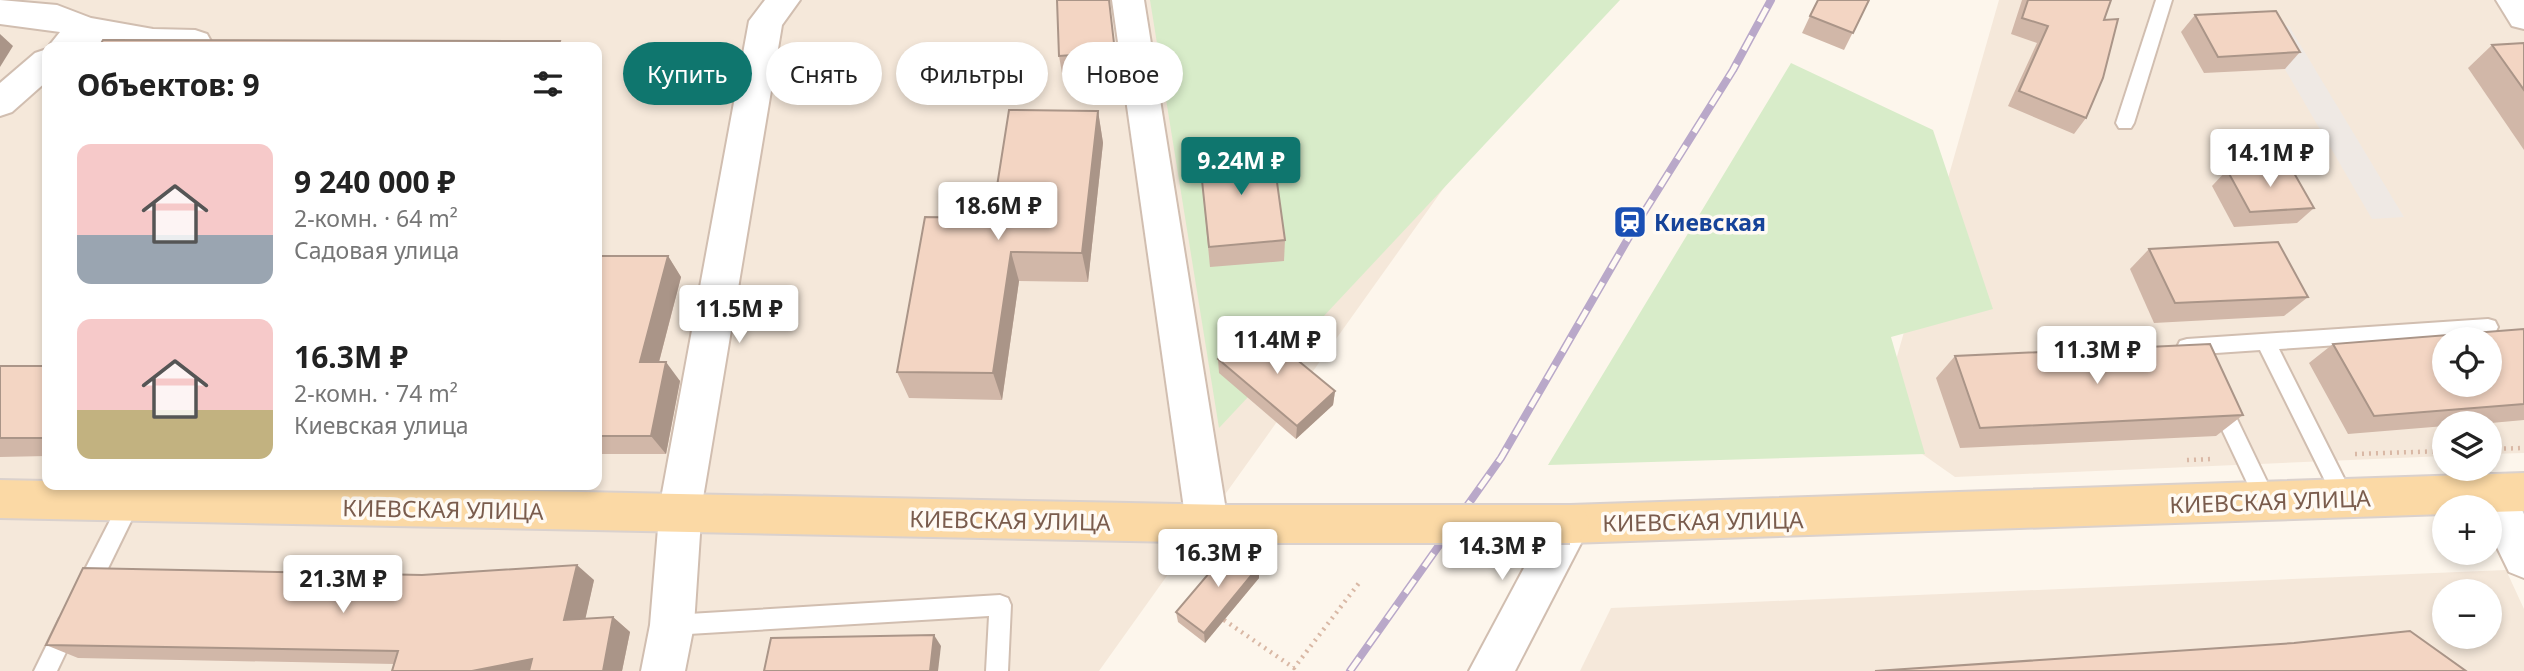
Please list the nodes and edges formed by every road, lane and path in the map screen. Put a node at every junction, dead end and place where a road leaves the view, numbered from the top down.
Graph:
1 (784, 0) edge
2 (1128, 0) edge
3 (2164, 0) edge
4 (2512, 0) edge
5 (0, 12) edge
6 (2524, 17) edge
7 (75, 38) edge
8 (153, 42) edge
9 (42, 66) edge
10 (0, 103) edge
11 (2125, 123) dead end
12 (2432, 331) edge
13 (2266, 342) junction
14 (2193, 347) junction
15 (2165, 349) edge
16 (2524, 448) edge
17 (2502, 449) edge
18 (2508, 492) edge
19 (2344, 498) junction
20 (0, 499) edge
21 (2266, 501) junction
22 (130, 502) junction
23 (679, 515) junction
24 (1218, 524) junction
25 (1570, 524) junction
26 (2524, 558) edge
27 (1359, 583) dead end
28 (1224, 620) edge
29 (671, 625) junction
30 (45, 671) edge
31 (663, 671) edge
32 (997, 671) edge
33 (1491, 671) edge

1 - 23 street
2 - 24 street
3 - 11 lane
4 - 6 street
5 - 7 street
7 - 8 street
9 - 10 street
12 - 13 lane
13 - 14 lane
13 - 19 lane
14 - 15 lane
14 - 21 lane
16 - 17 path
18 - 19 main road, КИЕВСКАЯ УЛИЦА
18 - 26 street
19 - 21 main road, КИЕВСКАЯ УЛИЦА
20 - 22 main road, КИЕВСКАЯ УЛИЦА
21 - 25 main road, КИЕВСКАЯ УЛИЦА
22 - 23 main road, КИЕВСКАЯ УЛИЦА
22 - 30 lane
23 - 24 main road, КИЕВСКАЯ УЛИЦА
23 - 29 street
24 - 25 main road, КИЕВСКАЯ УЛИЦА, bridge
25 - 33 street
27 - 28 path
29 - 31 street
29 - 32 lane

